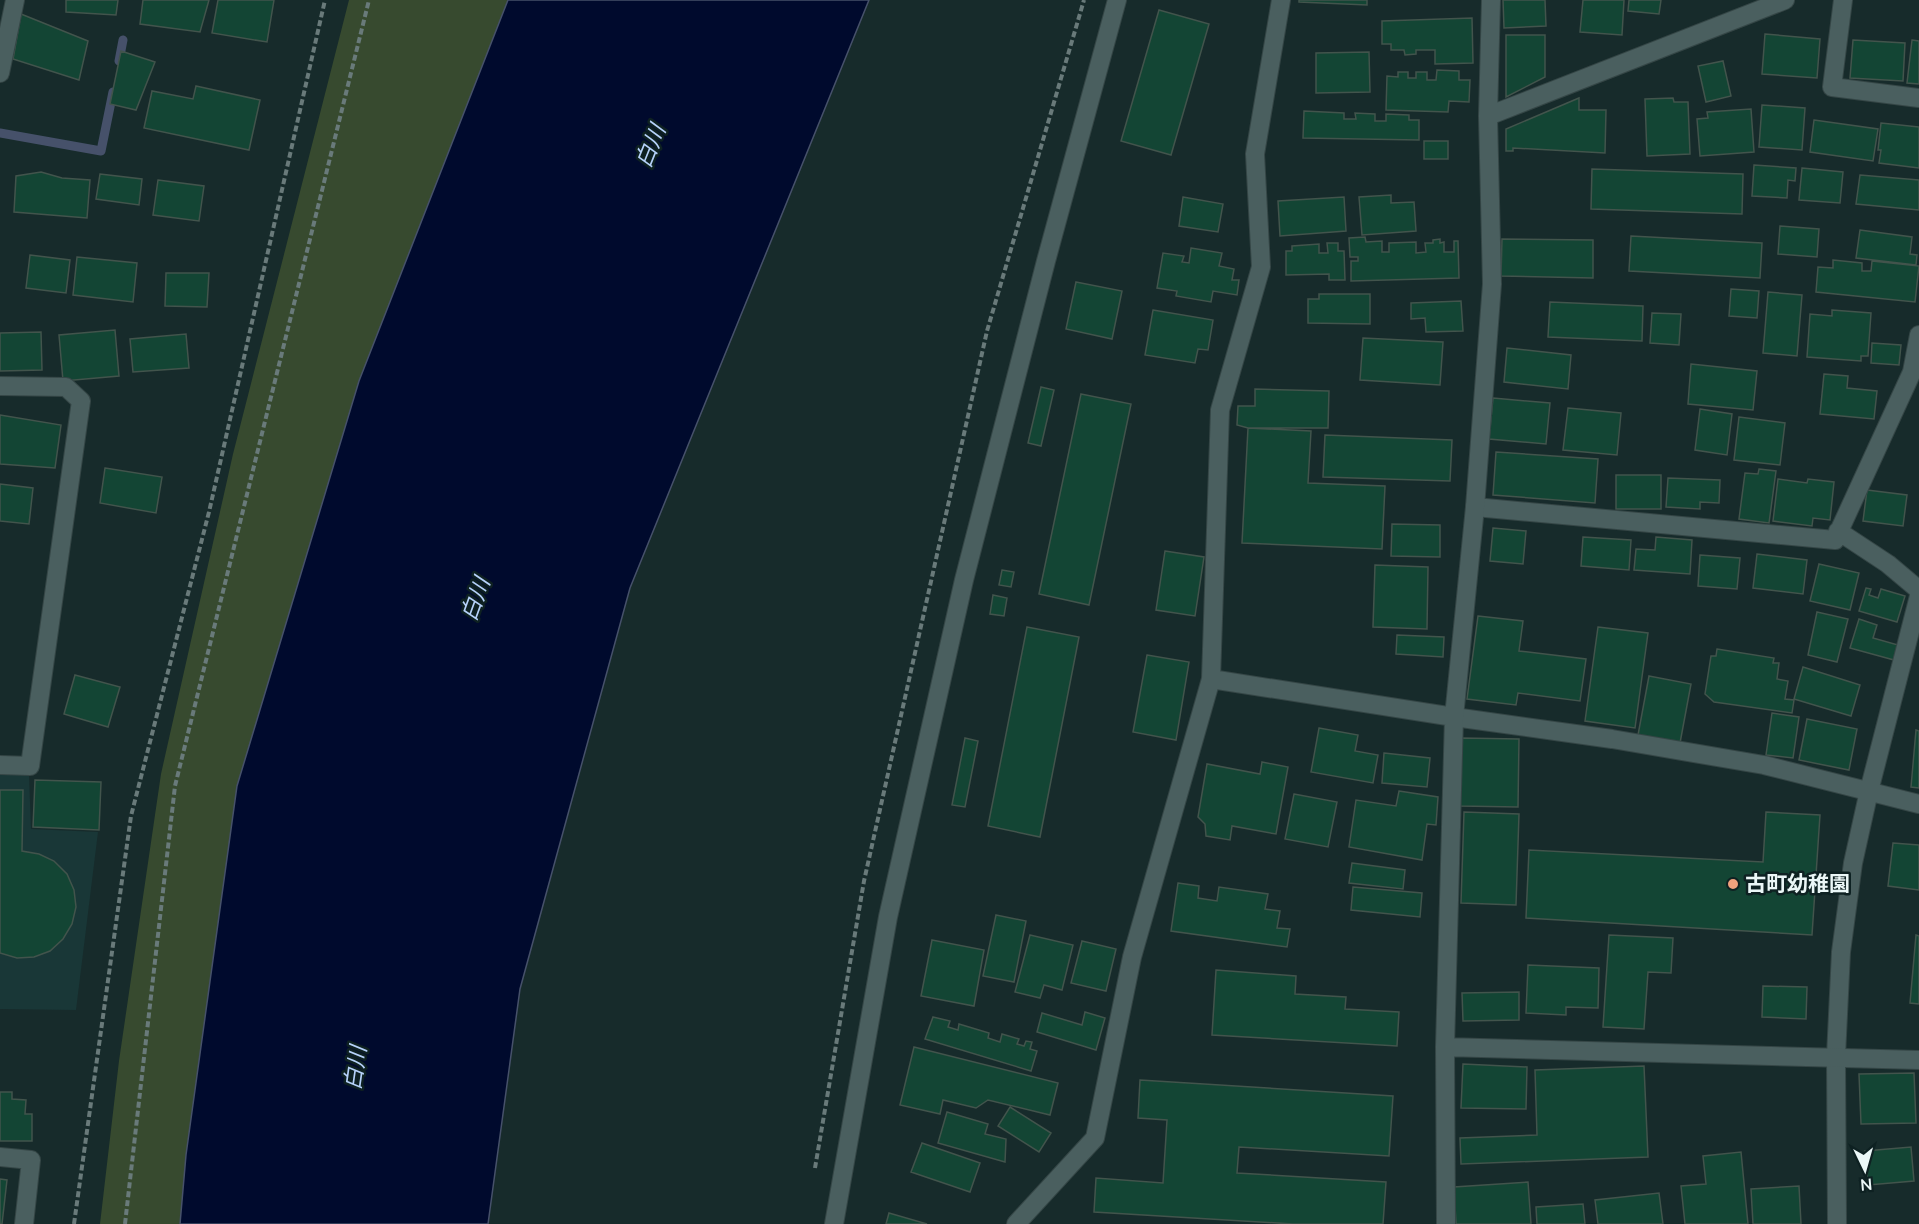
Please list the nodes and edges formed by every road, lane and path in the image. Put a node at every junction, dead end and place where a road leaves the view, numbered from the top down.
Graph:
1 (15, 0) edge
2 (325, 0) edge
3 (369, 0) edge
4 (1117, 0) edge
5 (1281, 0) edge
6 (1491, 0) edge
7 (1785, 0) edge
8 (1843, 0) edge
9 (0, 73) edge
10 (1919, 98) edge
11 (1488, 116) junction
12 (1919, 335) edge
13 (0, 386) edge
14 (1475, 507) junction
15 (1838, 531) junction
16 (1919, 590) edge
17 (1919, 597) edge
18 (1211, 679) junction
19 (1454, 717) junction
20 (0, 765) edge
21 (1869, 791) junction
22 (1919, 804) edge
23 (1445, 1047) junction
24 (1836, 1056) junction
25 (1919, 1060) edge
26 (0, 1157) edge
27 (24, 1224) edge
28 (74, 1224) edge
29 (125, 1224) edge
30 (834, 1224) edge
31 (1016, 1224) edge
32 (1446, 1224) edge
33 (1837, 1224) edge

1 - 9 street
2 - 28 path
3 - 29 path
4 - 30 street
5 - 18 street
6 - 11 street
7 - 11 street
8 - 10 street
11 - 14 street
12 - 15 street
13 - 20 street
14 - 15 street
14 - 19 street
15 - 16 street
17 - 21 street
18 - 19 street
18 - 31 street
19 - 21 street
19 - 23 street
21 - 22 street
21 - 24 street
23 - 24 street
23 - 32 street
24 - 25 street
24 - 33 street
26 - 27 street

